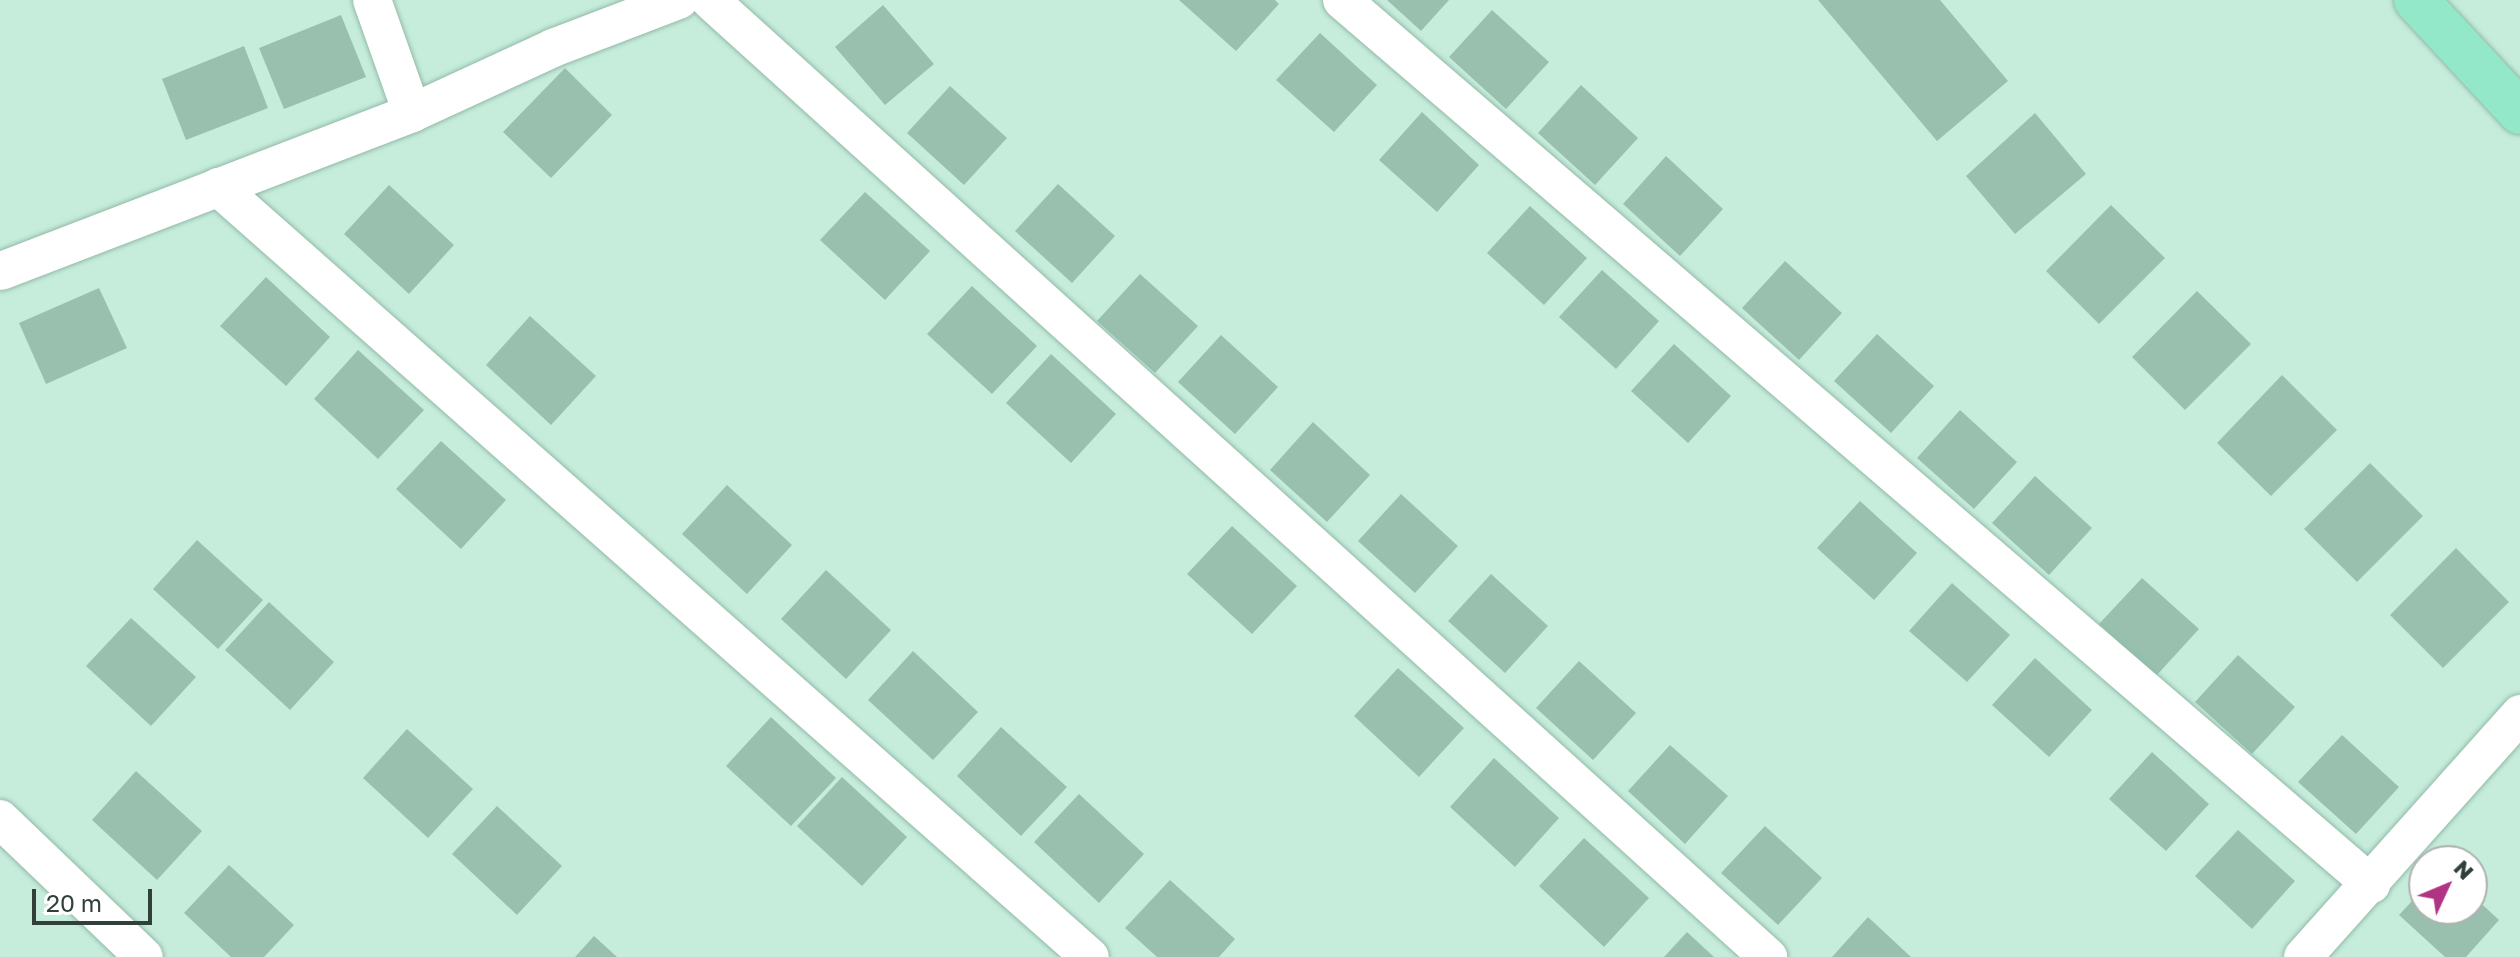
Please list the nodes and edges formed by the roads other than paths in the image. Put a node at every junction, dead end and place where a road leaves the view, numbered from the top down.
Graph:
1 (372, 0) edge
2 (679, 0) edge
3 (710, 0) edge
4 (1342, 0) edge
5 (2416, 0) edge
6 (2520, 112) edge
7 (412, 113) junction
8 (218, 187) junction
9 (1, 271) edge
10 (2520, 714) edge
11 (0, 819) edge
12 (2371, 884) junction
13 (144, 957) edge
14 (1090, 957) edge
15 (1768, 957) edge
16 (2303, 957) edge

1 - 7 street
2 - 7 street
3 - 15 street
4 - 12 street
5 - 6 main road
7 - 8 street
8 - 9 street
8 - 14 street
10 - 12 street
11 - 13 street
12 - 16 street

